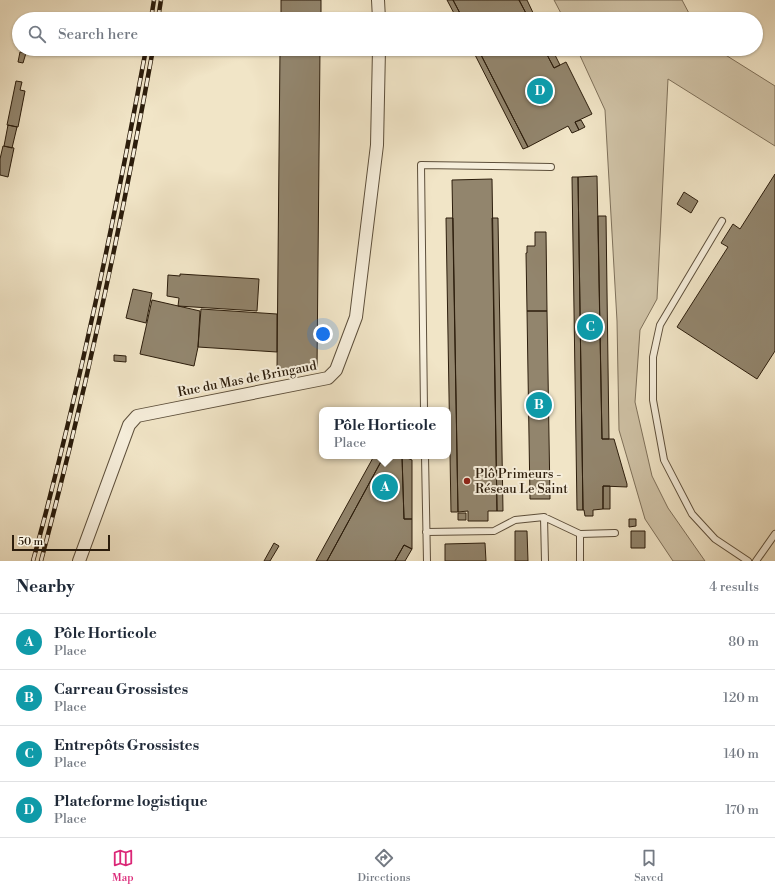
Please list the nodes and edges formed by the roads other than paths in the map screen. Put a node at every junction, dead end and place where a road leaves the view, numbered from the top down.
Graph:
1 (378, 0) edge
2 (379, 12) edge
3 (379, 56) edge
4 (552, 167) dead end
5 (722, 221) dead end
6 (424, 407) edge
7 (425, 459) edge
8 (544, 517) junction
9 (426, 532) junction
10 (615, 533) dead end
11 (580, 534) junction
12 (775, 534) edge
13 (79, 561) edge
14 (427, 561) edge
15 (545, 561) edge
16 (580, 561) edge
17 (748, 561) edge
18 (756, 561) edge

1 - 2 street
3 - 13 street, Rue du Mas de Bringaud
4 - 6 lane
5 - 17 lane
7 - 9 lane
8 - 9 lane
8 - 11 lane
8 - 15 lane
9 - 14 lane
10 - 11 lane
11 - 16 lane
12 - 18 lane

